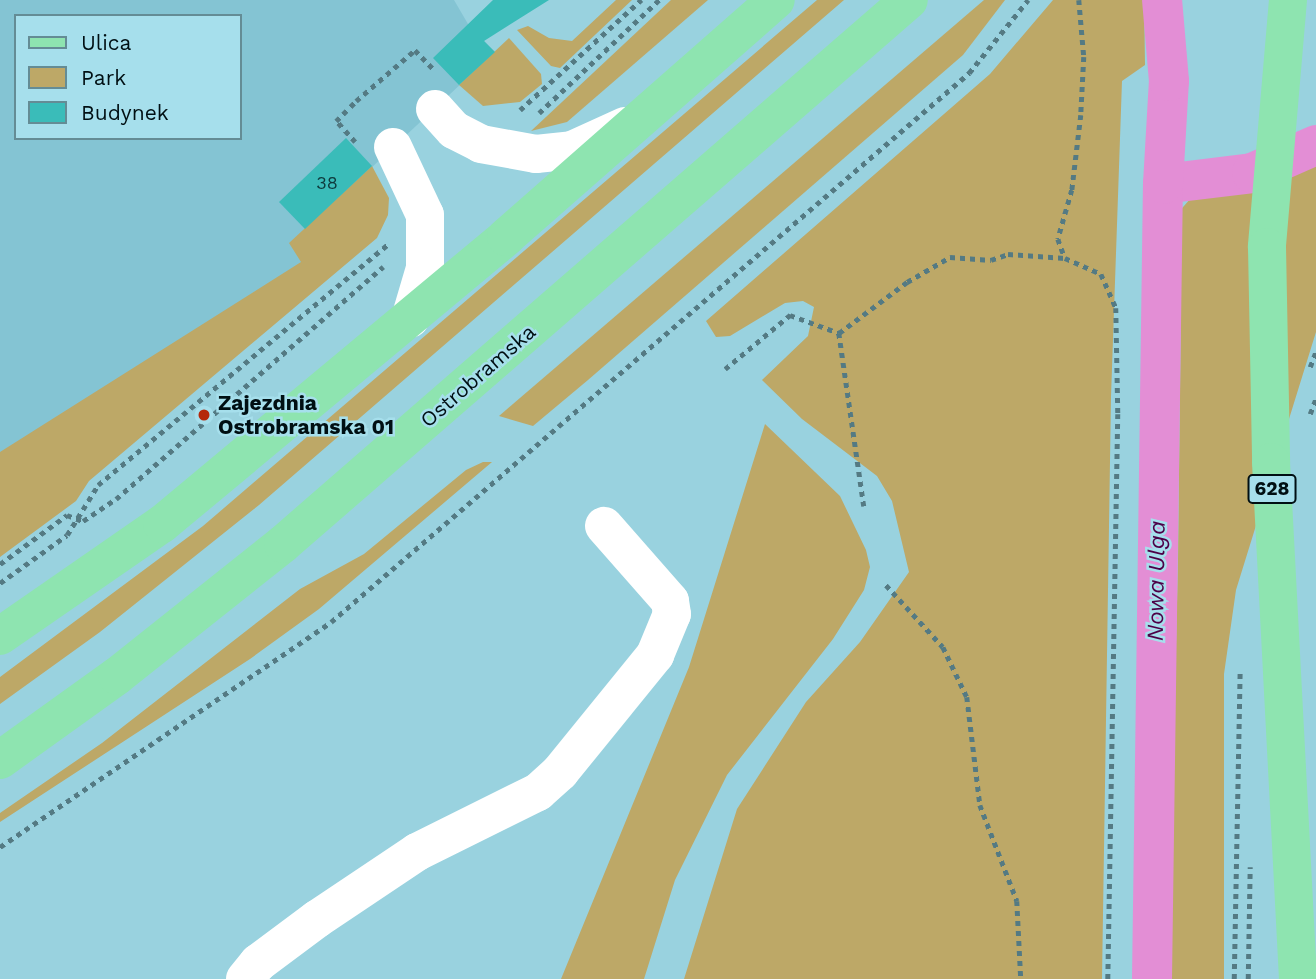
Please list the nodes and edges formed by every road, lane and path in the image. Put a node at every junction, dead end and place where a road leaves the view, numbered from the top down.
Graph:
1 (641, 0) edge
2 (659, 0) edge
3 (776, 0) edge
4 (1028, 0) edge
5 (1079, 0) edge
6 (1288, 0) edge
7 (909, 1) edge
8 (436, 91) joint
9 (517, 113) dead end
10 (645, 114) junction
11 (535, 117) dead end
12 (376, 147) joint
13 (390, 253) dead end
14 (1065, 257) junction
15 (386, 261) dead end
16 (410, 318) junction
17 (839, 333) junction
18 (726, 369) dead end
19 (864, 506) dead end
20 (76, 519) junction
21 (604, 526) dead end
22 (0, 564) edge
23 (0, 583) edge
24 (886, 585) dead end
25 (0, 636) edge
26 (0, 760) edge
27 (0, 847) edge
28 (245, 979) edge
29 (1021, 979) edge
30 (1108, 979) edge
31 (1298, 979) edge

1 - 9 path
2 - 11 path
3 - 10 main road
4 - 27 path
5 - 14 path
6 - 31 main road, 628
7 - 26 main road, Ostrobramska
8 - 10 lane
8 - 12 path
10 - 16 main road
12 - 16 lane
13 - 20 path
14 - 17 path
14 - 30 path
15 - 20 path
16 - 25 main road
17 - 18 path
17 - 19 path
20 - 22 path
20 - 23 path
21 - 28 lane
24 - 29 path

